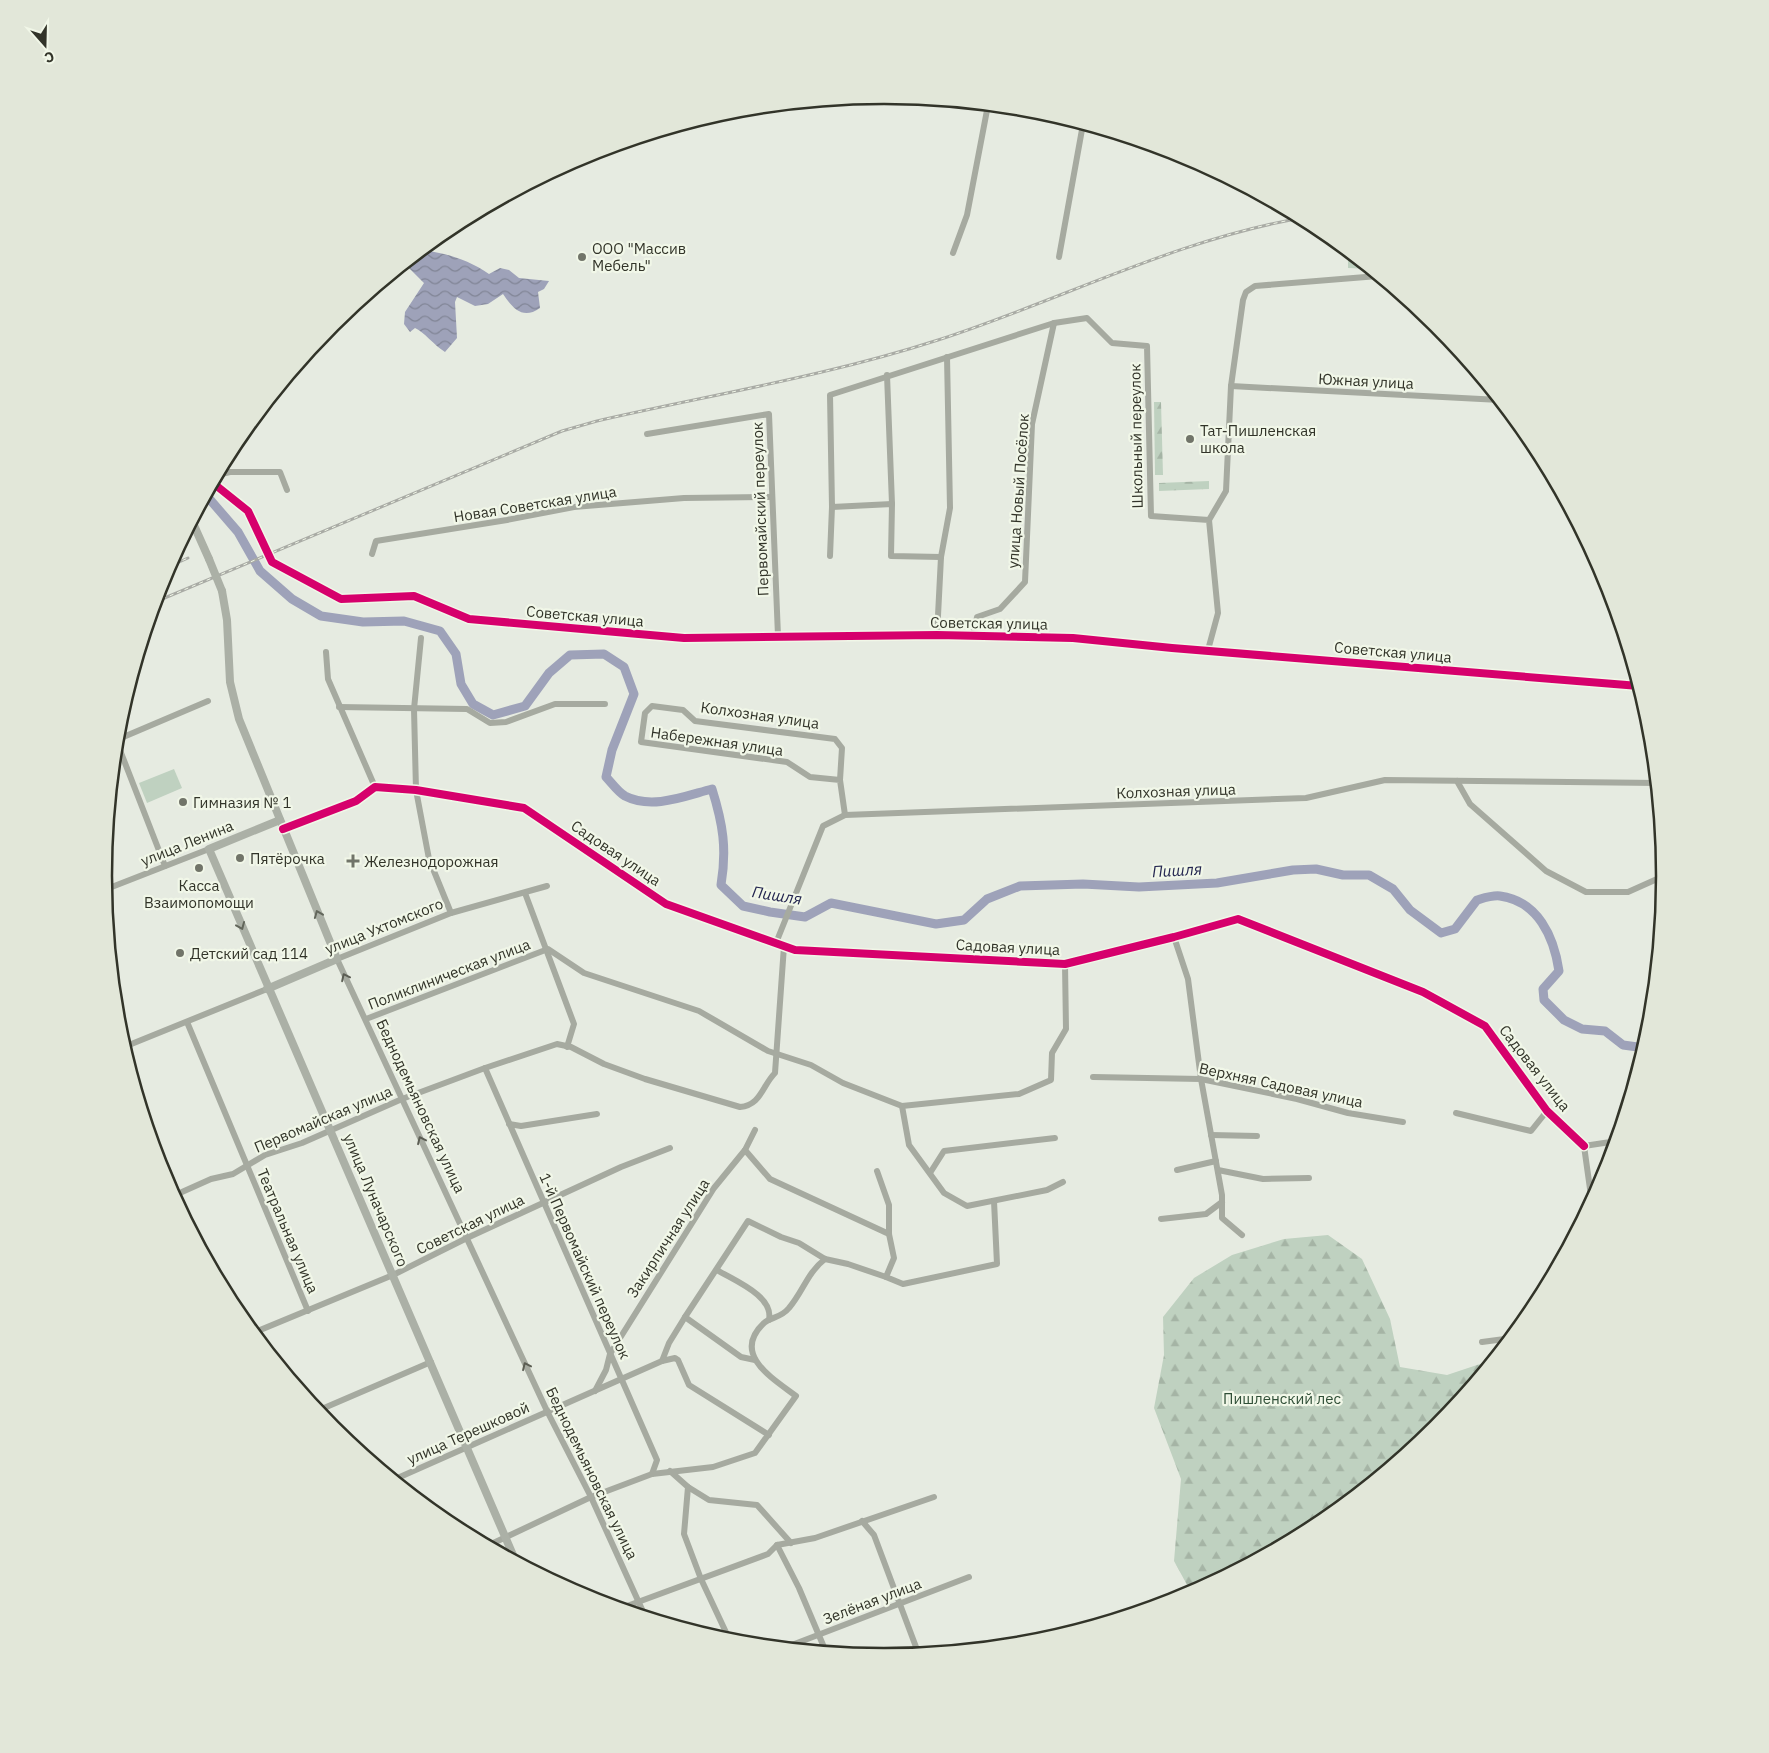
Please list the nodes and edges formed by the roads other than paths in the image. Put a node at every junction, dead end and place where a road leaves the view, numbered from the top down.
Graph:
1 (987, 110) edge
2 (1082, 129) edge
3 (953, 253) dead end
4 (1058, 257) dead end
5 (1371, 277) edge
6 (1054, 323) junction
7 (947, 356) junction
8 (887, 375) junction
9 (1231, 386) junction
10 (1493, 400) edge
11 (647, 434) dead end
12 (226, 473) edge
13 (217, 486) edge
14 (287, 490) dead end
15 (772, 497) junction
16 (892, 504) junction
17 (832, 507) junction
18 (1209, 520) junction
19 (195, 528) edge
20 (372, 554) dead end
21 (830, 556) dead end
22 (941, 556) junction
23 (937, 635) junction
24 (778, 636) junction
25 (973, 636) junction
26 (421, 638) dead end
27 (1208, 650) junction
28 (326, 652) dead end
29 (1633, 685) edge
30 (208, 701) dead end
31 (605, 704) dead end
32 (339, 707) junction
33 (414, 709) junction
34 (125, 736) edge
35 (640, 742) joint
36 (122, 755) edge
37 (840, 780) junction
38 (1457, 780) junction
39 (1652, 782) edge
40 (375, 787) junction
41 (416, 790) junction
42 (845, 815) junction
43 (280, 820) junction
44 (283, 829) junction
45 (209, 849) junction
46 (165, 866) junction
47 (1657, 880) edge
48 (547, 886) dead end
49 (112, 887) edge
50 (525, 893) junction
51 (451, 913) junction
52 (1174, 937) junction
53 (776, 943) junction
54 (784, 946) junction
55 (546, 950) junction
56 (336, 959) junction
57 (1065, 964) junction
58 (268, 988) junction
59 (366, 1019) junction
60 (187, 1022) junction
61 (131, 1045) edge
62 (567, 1046) junction
63 (776, 1054) junction
64 (485, 1068) junction
65 (1093, 1077) dead end
66 (1201, 1078) junction
67 (402, 1100) junction
68 (902, 1106) junction
69 (1547, 1111) junction
70 (1456, 1113) dead end
71 (597, 1114) dead end
72 (1402, 1122) dead end
73 (509, 1124) junction
74 (331, 1130) junction
75 (755, 1130) dead end
76 (1211, 1135) junction
77 (1257, 1136) dead end
78 (1055, 1138) dead end
79 (1609, 1142) edge
80 (1584, 1146) junction
81 (670, 1148) dead end
82 (745, 1150) junction
83 (1216, 1161) junction
84 (247, 1165) junction
85 (1177, 1170) dead end
86 (1218, 1170) junction
87 (877, 1171) dead end
88 (930, 1173) junction
89 (1309, 1178) dead end
90 (1063, 1182) dead end
91 (1590, 1190) edge
92 (180, 1193) edge
93 (994, 1201) junction
94 (544, 1202) junction
95 (1222, 1202) junction
96 (1161, 1219) dead end
97 (889, 1234) junction
98 (1242, 1235) dead end
99 (467, 1238) junction
100 (824, 1259) junction
101 (717, 1270) junction
102 (393, 1275) junction
103 (886, 1276) junction
104 (308, 1311) junction
105 (685, 1317) junction
106 (769, 1320) junction
107 (259, 1330) edge
108 (1504, 1339) edge
109 (1482, 1342) dead end
110 (610, 1354) junction
111 (756, 1360) junction
112 (662, 1361) junction
113 (431, 1362) junction
114 (621, 1380) junction
115 (595, 1391) junction
116 (324, 1408) edge
117 (547, 1411) junction
118 (769, 1435) junction
119 (467, 1447) junction
120 (670, 1471) junction
121 (652, 1474) junction
122 (399, 1478) edge
123 (688, 1487) junction
124 (591, 1497) junction
125 (934, 1497) dead end
126 (862, 1521) junction
127 (506, 1538) junction
128 (493, 1543) edge
129 (791, 1543) junction
130 (777, 1545) junction
131 (513, 1554) edge
132 (969, 1577) dead end
133 (701, 1579) junction
134 (638, 1602) junction
135 (901, 1603) junction
136 (629, 1605) edge
137 (642, 1610) edge
138 (726, 1632) edge
139 (819, 1635) junction
140 (795, 1644) edge
141 (824, 1647) edge
142 (917, 1648) edge

1 - 3 street
2 - 4 street
5 - 9 street
6 - 7 street
6 - 18 street, Школьный переулок
6 - 25 street, улица Новый Посёлок
7 - 8 street
7 - 22 street
8 - 16 street
8 - 17 street
9 - 10 street, Южная улица
9 - 18 street
11 - 15 street, Первомайский переулок
12 - 14 street
13 - 24 street, Советская улица
15 - 20 street, Новая Советская улица
15 - 24 street, Первомайский переулок
16 - 17 street
16 - 22 street
17 - 21 street
18 - 27 street
19 - 43 main road, Беднодемьяновская улица, bridge
22 - 23 street
23 - 24 street, Советская улица
23 - 25 street, Советская улица
25 - 27 street, Советская улица
26 - 33 street
27 - 29 street, Советская улица
28 - 32 street
30 - 34 street
31 - 33 street
32 - 33 street
32 - 40 street
33 - 41 street
35 - 37 street, Набережная улица
35 - 37 street, Колхозная улица
36 - 46 street
37 - 42 street
38 - 39 street, Колхозная улица
38 - 42 street, Колхозная улица
38 - 47 street
40 - 41 street
40 - 44 street
41 - 51 street
41 - 53 street, Садовая улица
42 - 53 street, Колхозная улица
43 - 44 main road, Беднодемьяновская улица
43 - 45 main road, улица Ленина
56 -> 44 main road, Беднодемьяновская улица
45 - 46 street, улица Ленина
45 -> 58 main road, улица Луначарского
46 - 49 street, улица Ленина
48 - 50 street, улица Ухтомского
50 - 51 street, улица Ухтомского
50 - 55 street
51 - 56 street, улица Ухтомского
52 - 57 street, Садовая улица
52 - 66 street
52 - 69 street, Садовая улица
53 - 54 street, Садовая улица
54 - 57 street, Садовая улица
54 - 63 street
55 - 59 street, Поликлиническая улица
55 - 62 street
55 - 63 street, Поликлиническая улица
56 - 58 main road, улица Ухтомского
59 -> 56 street, Беднодемьяновская улица
57 - 68 street
58 - 60 street, улица Ухтомского
58 - 74 main road, улица Луначарского
59 - 67 street, Беднодемьяновская улица
60 - 61 street, улица Ухтомского
60 - 84 street, Театральная улица
62 - 63 street, Первомайская улица
62 - 64 street, Первомайская улица
63 - 68 street
64 - 67 street, Первомайская улица
64 - 73 street, 1-й Первомайский переулок
65 - 66 street, Верхняя Садовая улица
66 - 72 street, Верхняя Садовая улица
66 - 76 street
67 - 74 street, Первомайская улица
99 -> 67 street, Беднодемьяновская улица
68 - 88 street
69 - 70 street
69 - 80 street, Садовая улица
71 - 73 street
73 - 94 street, 1-й Первомайский переулок
74 - 84 street, Первомайская улица
74 - 102 main road, улица Луначарского
75 - 82 street, Закирпичная улица
76 - 77 street
76 - 83 street
78 - 88 street
79 - 80 street
80 - 91 street
81 - 94 street, Советская улица
82 - 97 street
82 - 110 street, Закирпичная улица
83 - 85 street
83 - 86 street
84 - 92 street, Первомайская улица
84 - 104 street, Театральная улица
86 - 89 street
86 - 95 street
87 - 97 street
88 - 93 street
90 - 93 street
93 - 103 street
94 - 99 street, Советская улица
94 - 110 street, 1-й Первомайский переулок
95 - 96 street
95 - 98 street
97 - 103 street
99 - 102 street, Советская улица
117 -> 99 street, Беднодемьяновская улица
100 - 101 street
100 - 103 street
100 - 106 street
101 - 105 street
101 - 106 street
102 - 104 street, Советская улица
102 - 113 main road, улица Луначарского
104 - 107 street, Советская улица
105 - 111 street
105 - 112 street
106 - 111 street
108 - 109 street
110 - 114 street, 1-й Первомайский переулок
110 - 115 street, Закирпичная улица
111 - 118 street
112 - 114 street, улица Терешковой
112 - 118 street
113 - 116 street
113 - 119 main road, улица Луначарского
114 - 115 street, улица Терешковой
114 - 121 street, 1-й Первомайский переулок
115 - 117 street, улица Терешковой
117 - 119 street, улица Терешковой
117 - 124 street, Беднодемьяновская улица
118 - 120 street
119 - 122 street, улица Терешковой
119 - 127 main road, улица Луначарского
120 - 121 street
120 - 123 street
121 - 124 street
123 - 129 street
123 - 133 street
124 - 127 street
124 - 134 street, Беднодемьяновская улица
125 - 126 street
126 - 129 street
126 - 135 street
127 - 128 street
127 - 131 main road, улица Луначарского
129 - 130 street
130 - 133 street
130 - 139 street
132 - 135 street, Зелёная улица
133 - 134 street
133 - 138 street
134 - 136 street
134 - 137 street, Беднодемьяновская улица
135 - 139 street, Зелёная улица
135 - 142 street
139 - 140 street, Зелёная улица
139 - 141 street

